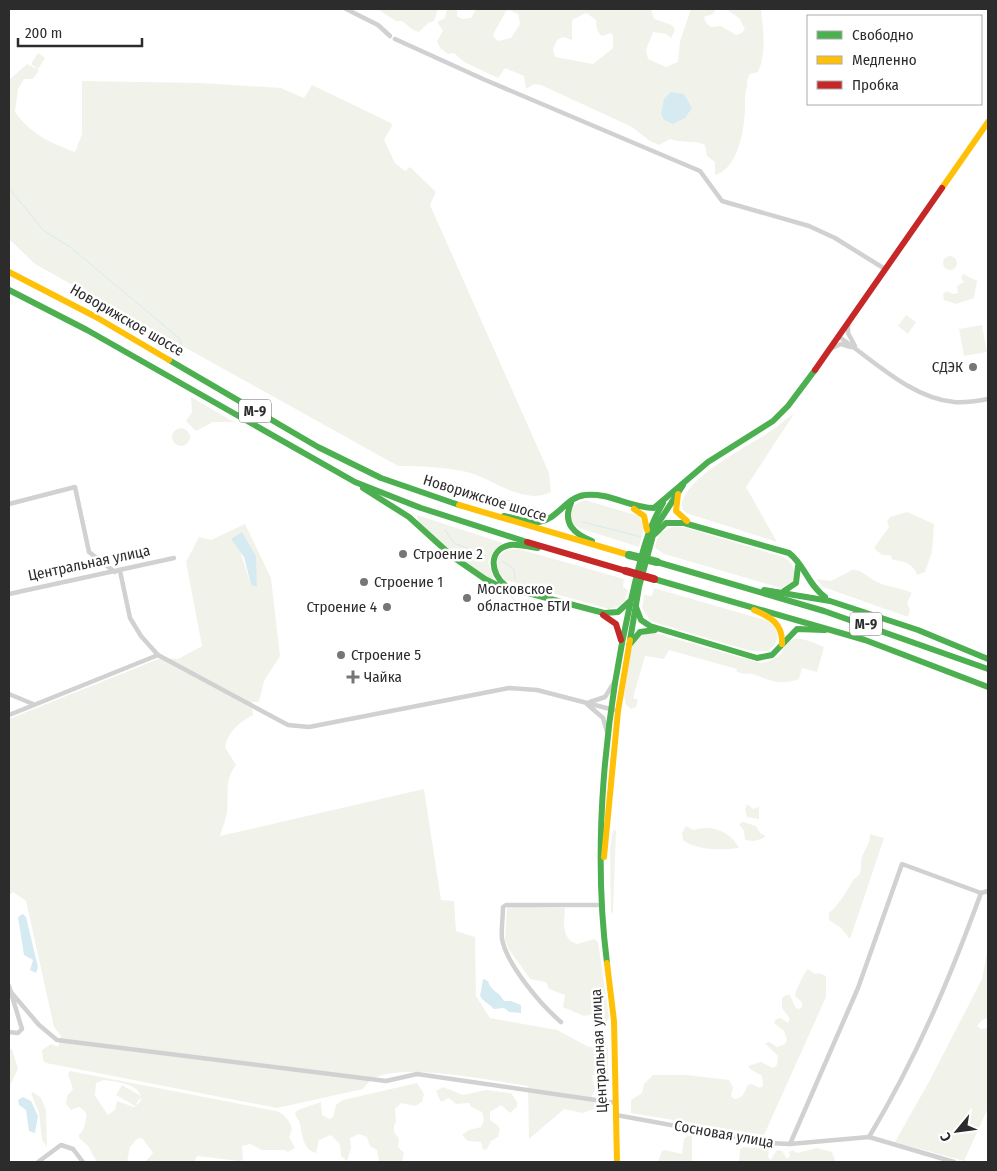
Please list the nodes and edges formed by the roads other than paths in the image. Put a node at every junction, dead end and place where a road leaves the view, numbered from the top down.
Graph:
1 (346, 9) edge
2 (390, 36) dead end
3 (395, 39) dead end
4 (988, 122) edge
5 (885, 269) junction
6 (9, 272) edge
7 (9, 290) edge
8 (849, 320) junction
9 (838, 336) junction
10 (828, 350) junction
11 (859, 351) junction
12 (988, 399) edge
13 (352, 480) junction
14 (686, 480) junction
15 (678, 491) junction
16 (668, 496) junction
17 (575, 499) junction
18 (9, 504) edge
19 (626, 505) junction
20 (480, 512) junction
21 (692, 524) junction
22 (649, 538) junction
23 (608, 550) junction
24 (555, 551) junction
25 (789, 553) junction
26 (174, 558) dead end
27 (118, 572) junction
28 (741, 585) junction
29 (514, 588) junction
30 (782, 592) junction
31 (9, 594) edge
32 (725, 598) junction
33 (830, 600) junction
34 (633, 602) junction
35 (592, 611) junction
36 (661, 630) junction
37 (829, 630) junction
38 (624, 646) junction
39 (781, 647) junction
40 (158, 655) junction
41 (988, 658) edge
42 (988, 669) edge
43 (616, 678) junction
44 (988, 687) edge
45 (9, 694) edge
46 (584, 702) junction
47 (33, 704) junction
48 (615, 710) junction
49 (9, 715) edge
50 (608, 738) junction
51 (602, 878) junction
52 (988, 891) edge
53 (981, 893) junction
54 (602, 905) junction
55 (9, 988) edge
56 (561, 1022) dead end
57 (9, 1032) edge
58 (616, 1103) junction
59 (616, 1115) junction
60 (869, 1137) junction
61 (790, 1144) junction
62 (38, 1162) edge
63 (83, 1162) edge
64 (617, 1162) edge
65 (954, 1162) edge

1 - 2 street
3 - 5 street
4 - 5 main road
5 - 8 main road
6 - 20 main road, Новорижское шоссе / М-9
7 - 13 main road, Новорижское шоссе / М-9
8 - 9 main road
8 - 11 street
9 - 10 main road
9 - 11 street
10 - 11 street
10 - 14 main road
11 - 12 street
13 - 24 main road, Новорижское шоссе / М-9
13 - 29 main road, М-9
14 - 15 main road
14 - 16 main road
15 - 21 main road
15 - 22 main road
16 - 19 main road
16 - 22 main road
17 - 19 main road
17 - 20 main road, М-9
17 - 23 main road, М-9
18 - 27 street
19 - 22 main road
20 - 23 main road, Новорижское шоссе / М-9
21 - 22 main road
21 - 25 main road
22 - 34 main road
23 - 28 main road, Новорижское шоссе / М-9, bridge
24 - 29 main road, М-9
24 - 32 main road, Новорижское шоссе / М-9, bridge
25 - 30 main road
25 - 33 main road
26 - 27 street, Центральная улица
27 - 31 street, Центральная улица
27 - 40 street
28 - 30 main road
28 - 42 main road, Новорижское шоссе / М-9
29 - 35 main road, М-9
30 - 33 main road
32 - 37 main road, Новорижское шоссе / М-9
32 - 39 main road, М-9
33 - 41 main road
34 - 35 main road, М-9
34 - 36 main road, М-9
34 - 38 main road
35 - 38 main road, М-9
36 - 38 main road, М-9
36 - 39 main road, М-9
37 - 39 main road, М-9
37 - 44 main road, Новорижское шоссе / М-9
38 - 43 main road
38 - 48 main road
40 - 46 street
40 - 47 street
43 - 46 street
43 - 48 main road
45 - 47 street
46 - 48 street
46 - 50 street
47 - 49 street
48 - 50 main road
48 - 51 main road
50 - 51 main road
51 - 54 main road, Центральная улица
52 - 53 street
53 - 60 street
53 - 61 street
54 - 56 street
54 - 58 main road, Центральная улица
55 - 57 street
55 - 58 street
58 - 59 main road, Центральная улица
59 - 61 street, Сосновая улица
59 - 64 main road, Центральная улица
60 - 61 street, Сосновая улица
60 - 65 street, Сосновая улица
62 - 63 street

